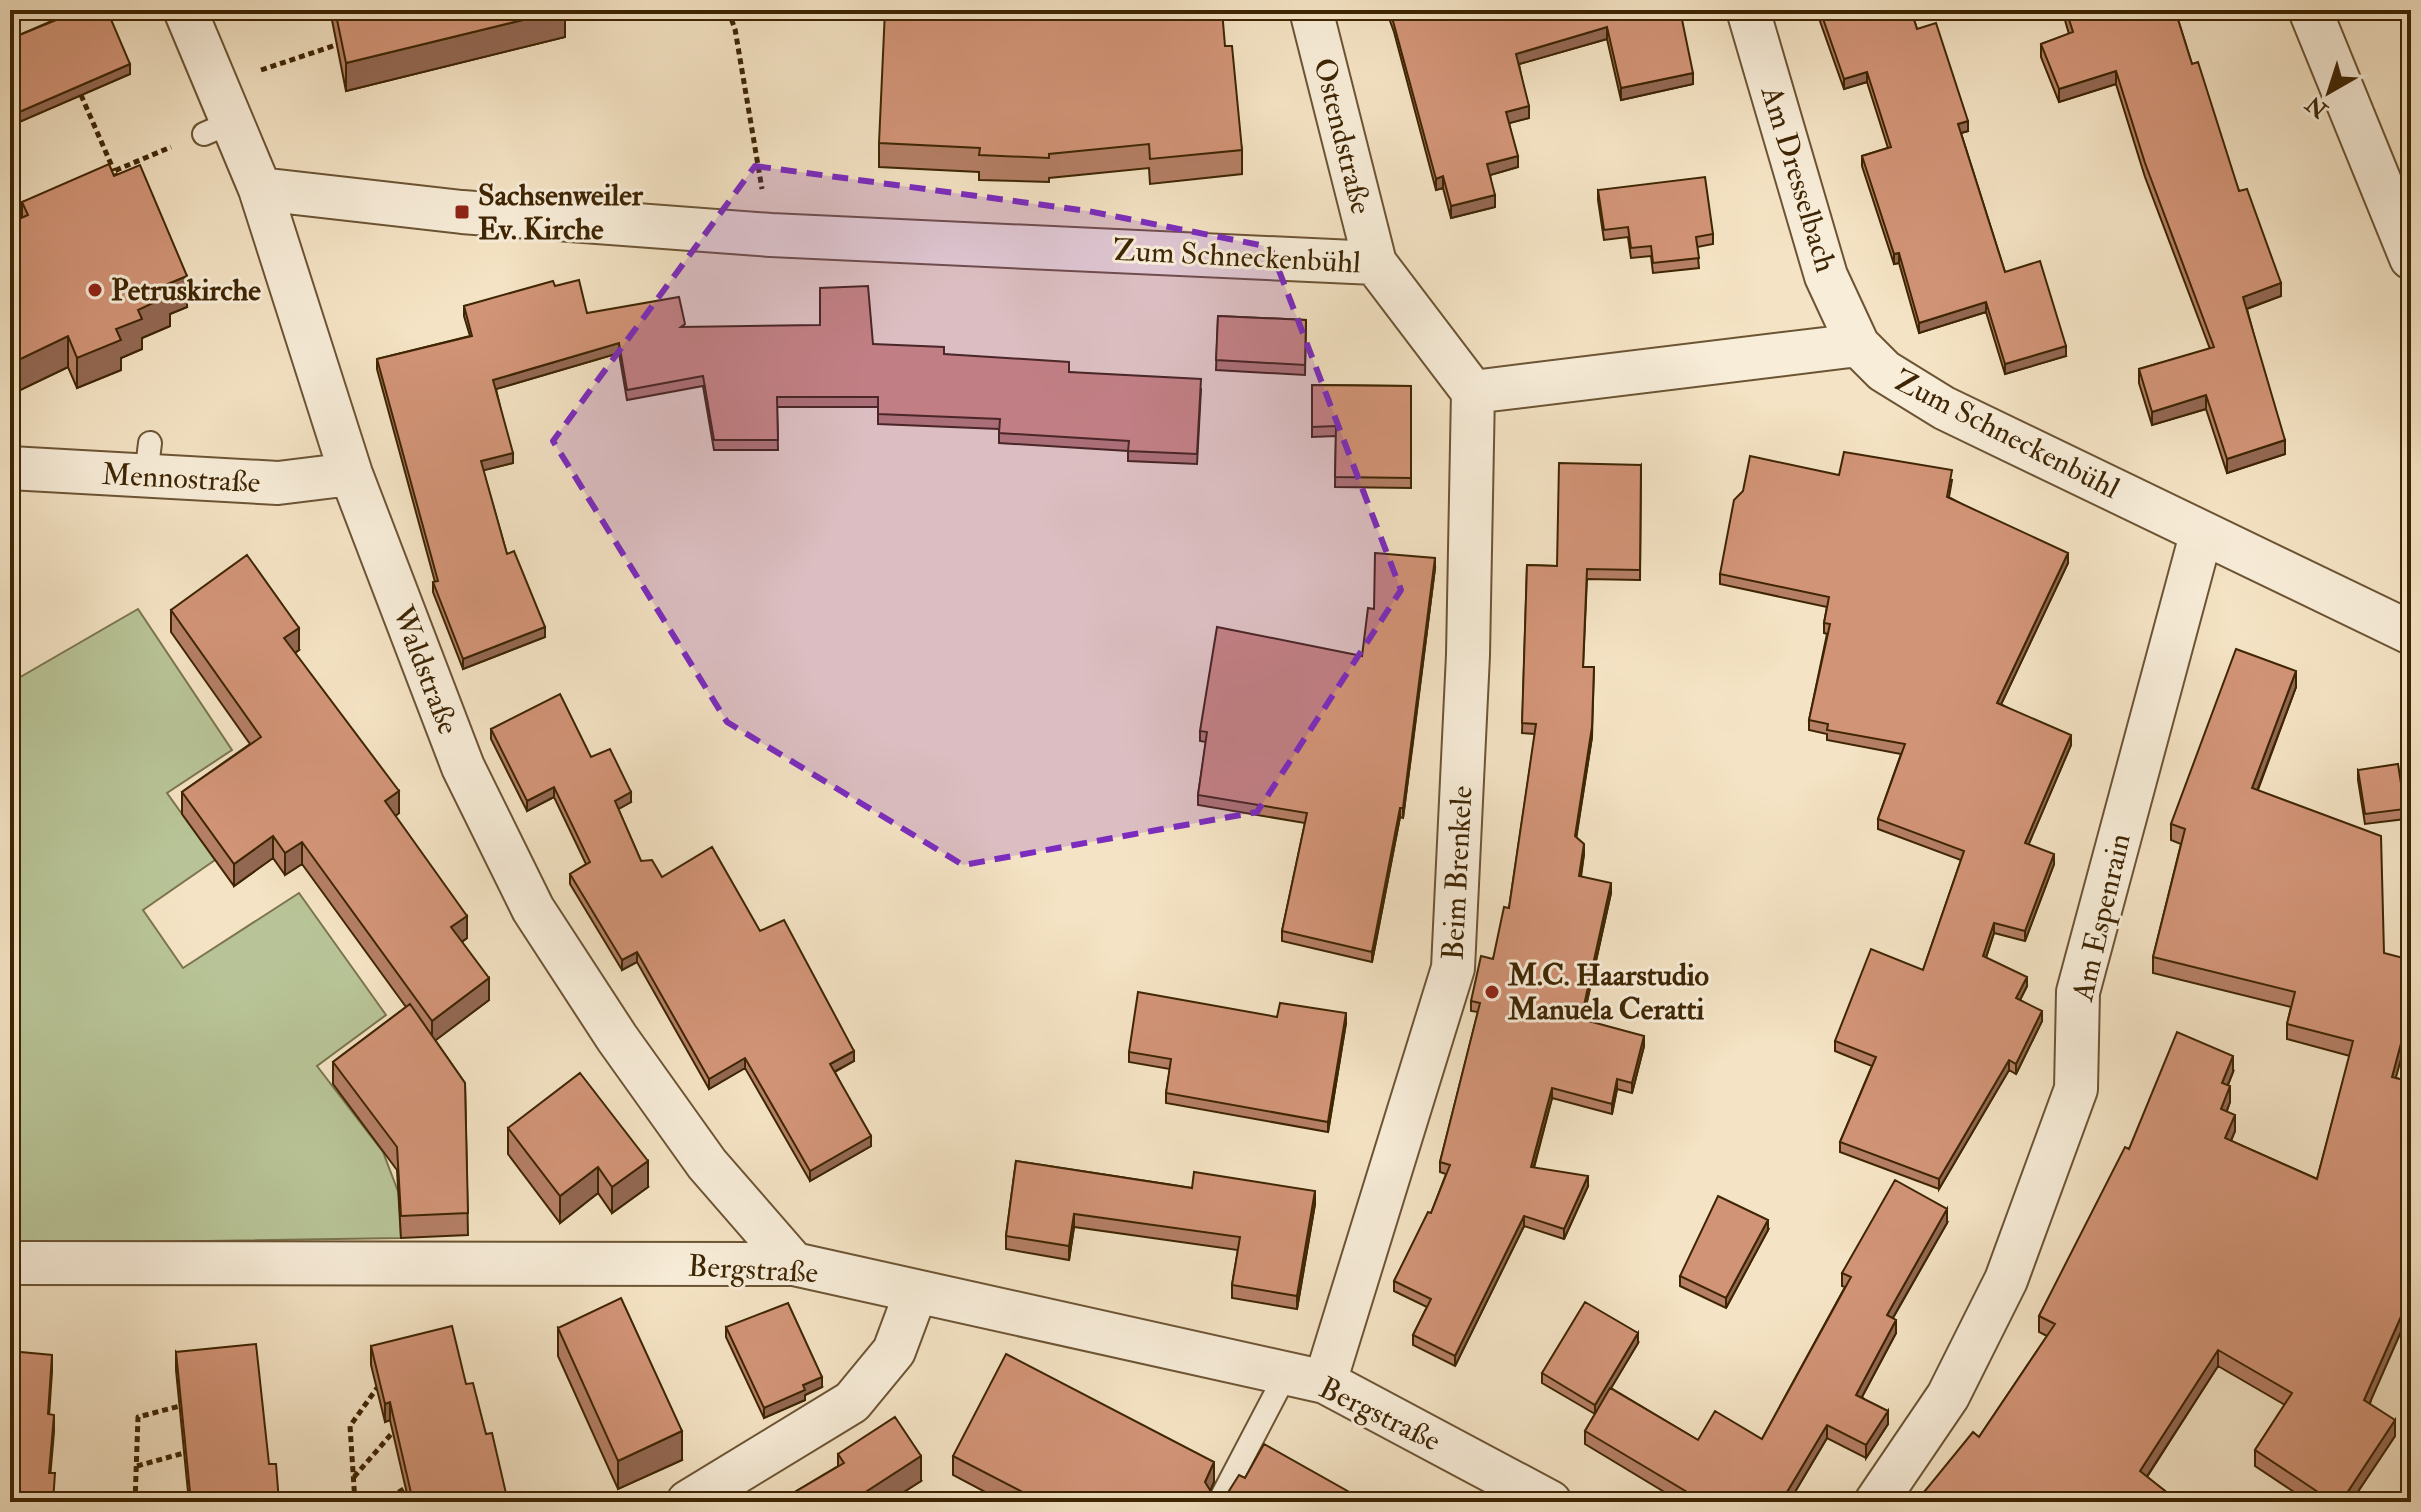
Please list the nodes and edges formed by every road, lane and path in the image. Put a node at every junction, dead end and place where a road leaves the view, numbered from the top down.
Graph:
1 (185, 10) edge
2 (728, 10) edge
3 (1311, 10) edge
4 (1748, 10) edge
5 (2310, 10) edge
6 (336, 45) edge
7 (81, 95) edge
8 (219, 113) junction
9 (159, 152) dead end
10 (114, 171) junction
11 (260, 189) junction
12 (762, 189) dead end
13 (123, 191) edge
14 (2411, 258) edge
15 (1375, 263) junction
16 (1858, 345) junction
17 (1473, 392) junction
18 (10, 468) edge
19 (351, 474) junction
20 (2201, 535) junction
21 (2411, 633) edge
22 (10, 1263) edge
23 (794, 1264) junction
24 (916, 1292) junction
25 (1306, 1378) junction
26 (377, 1388) edge
27 (180, 1406) edge
28 (393, 1432) edge
29 (184, 1453) edge
30 (137, 1466) junction
31 (353, 1478) junction
32 (411, 1485) edge
33 (135, 1502) edge
34 (355, 1502) edge
35 (381, 1502) edge
36 (688, 1502) edge
37 (1219, 1502) edge
38 (1550, 1502) edge
39 (1876, 1502) edge

1 - 8 street, Waldstraße
2 - 12 path
3 - 15 street, Ostendstraße
4 - 16 street, Am Dresselbach
5 - 14 street
6 - 8 path
7 - 10 path
8 - 11 street, Waldstraße
9 - 10 path
10 - 13 path
11 - 15 street, Zum Schneckenbühl
11 - 19 street, Waldstraße
15 - 17 street, Zum Schneckenbühl
16 - 17 street
16 - 20 street, Zum Schneckenbühl
17 - 25 street, Beim Brenkele
18 - 19 street, Mennostraße
19 - 23 street, Waldstraße
20 - 21 street, Zum Schneckenbühl
20 - 39 street, Am Espenrain
22 - 23 street, Bergstraße
23 - 24 street, Bergstraße
24 - 25 street, Bergstraße
24 - 36 street
25 - 37 lane
25 - 38 street, Bergstraße
26 - 31 path
27 - 30 path
28 - 31 path
29 - 30 path
30 - 33 path
31 - 34 path
32 - 35 path

